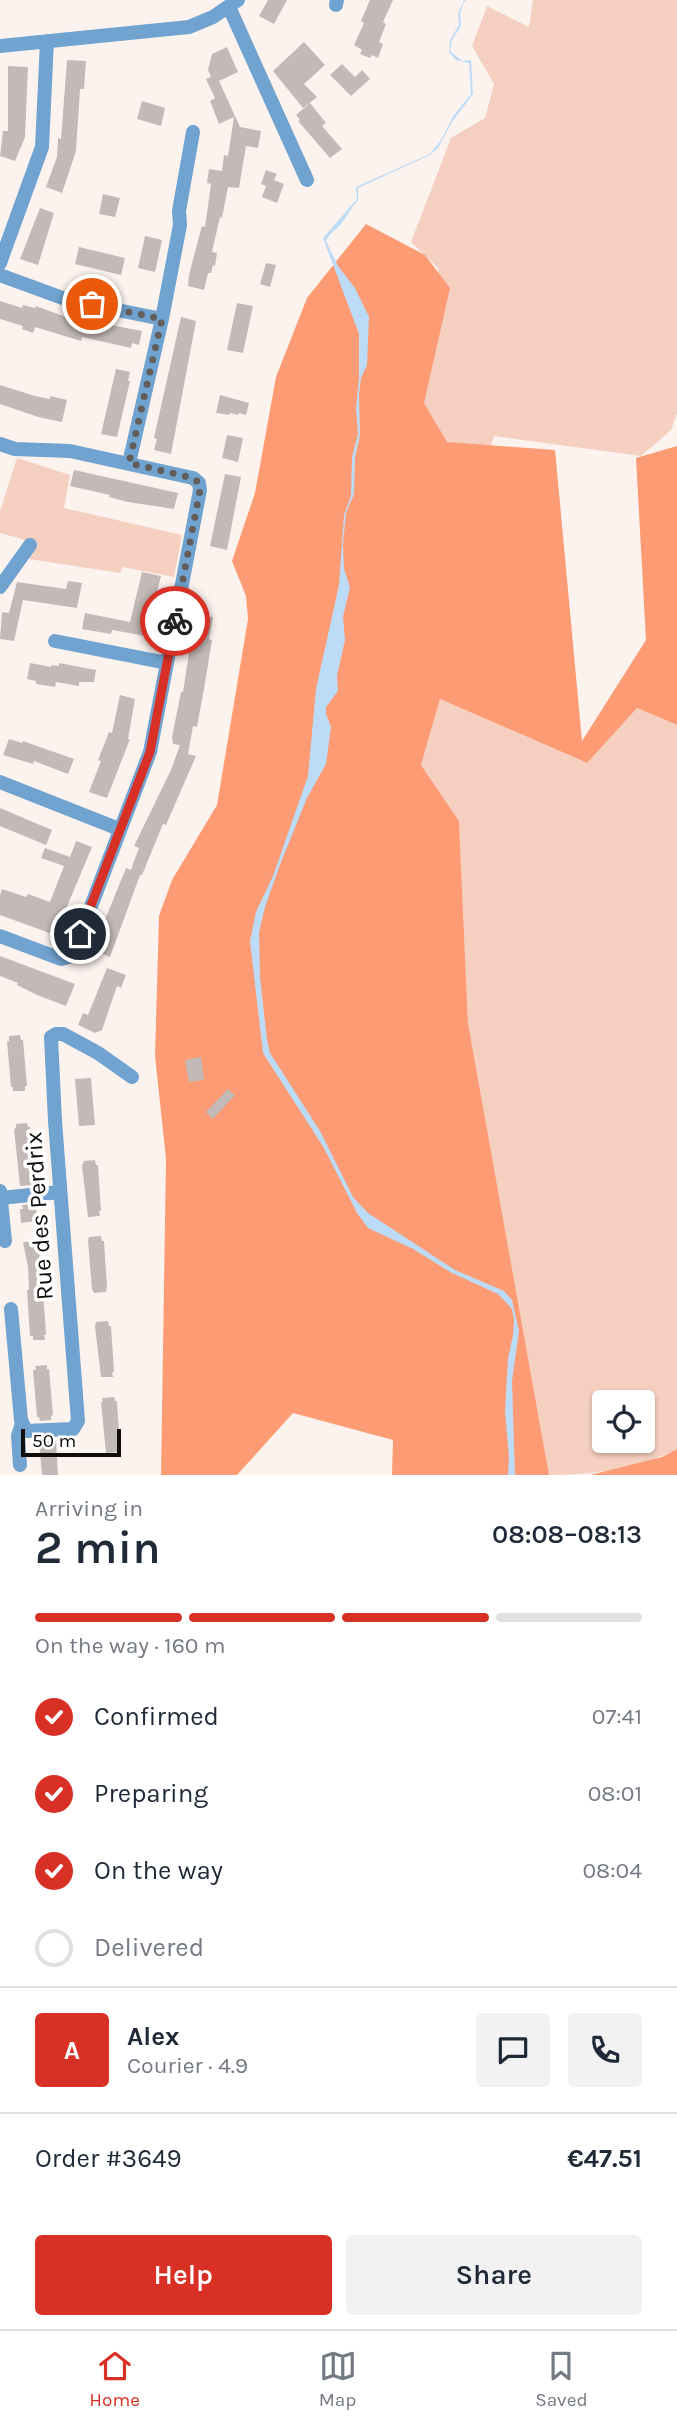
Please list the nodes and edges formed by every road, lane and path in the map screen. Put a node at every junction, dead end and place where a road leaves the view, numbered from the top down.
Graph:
1 (233, 4) edge
2 (47, 41) junction
3 (0, 46) edge
4 (193, 132) dead end
5 (307, 180) dead end
6 (0, 263) edge
7 (0, 275) edge
8 (162, 319) junction
9 (0, 444) edge
10 (129, 463) junction
11 (30, 545) dead end
12 (0, 587) edge
13 (55, 641) dead end
14 (167, 663) junction
15 (0, 782) edge
16 (119, 829) junction
17 (0, 936) edge
18 (132, 1077) dead end
19 (0, 1191) edge
20 (60, 1192) junction
21 (0, 1198) edge
22 (5, 1241) dead end
23 (11, 1309) dead end
24 (7, 1357) edge
25 (22, 1423) junction
26 (20, 1465) dead end

1 - 2 street
1 - 5 street
2 - 3 street
2 - 6 street
4 - 8 street
7 - 8 street
8 - 10 street
9 - 10 street
10 - 14 street
11 - 12 street
13 - 14 street
14 - 16 street
15 - 16 street
16 - 17 street
18 - 20 street, Rue des Perdrix
19 - 21 street
20 - 21 street
20 - 25 street, Rue des Perdrix
21 - 22 street
23 - 24 street, Rue des Perdrix
24 - 25 street, Rue des Perdrix
25 - 26 street, Rue des Perdrix

